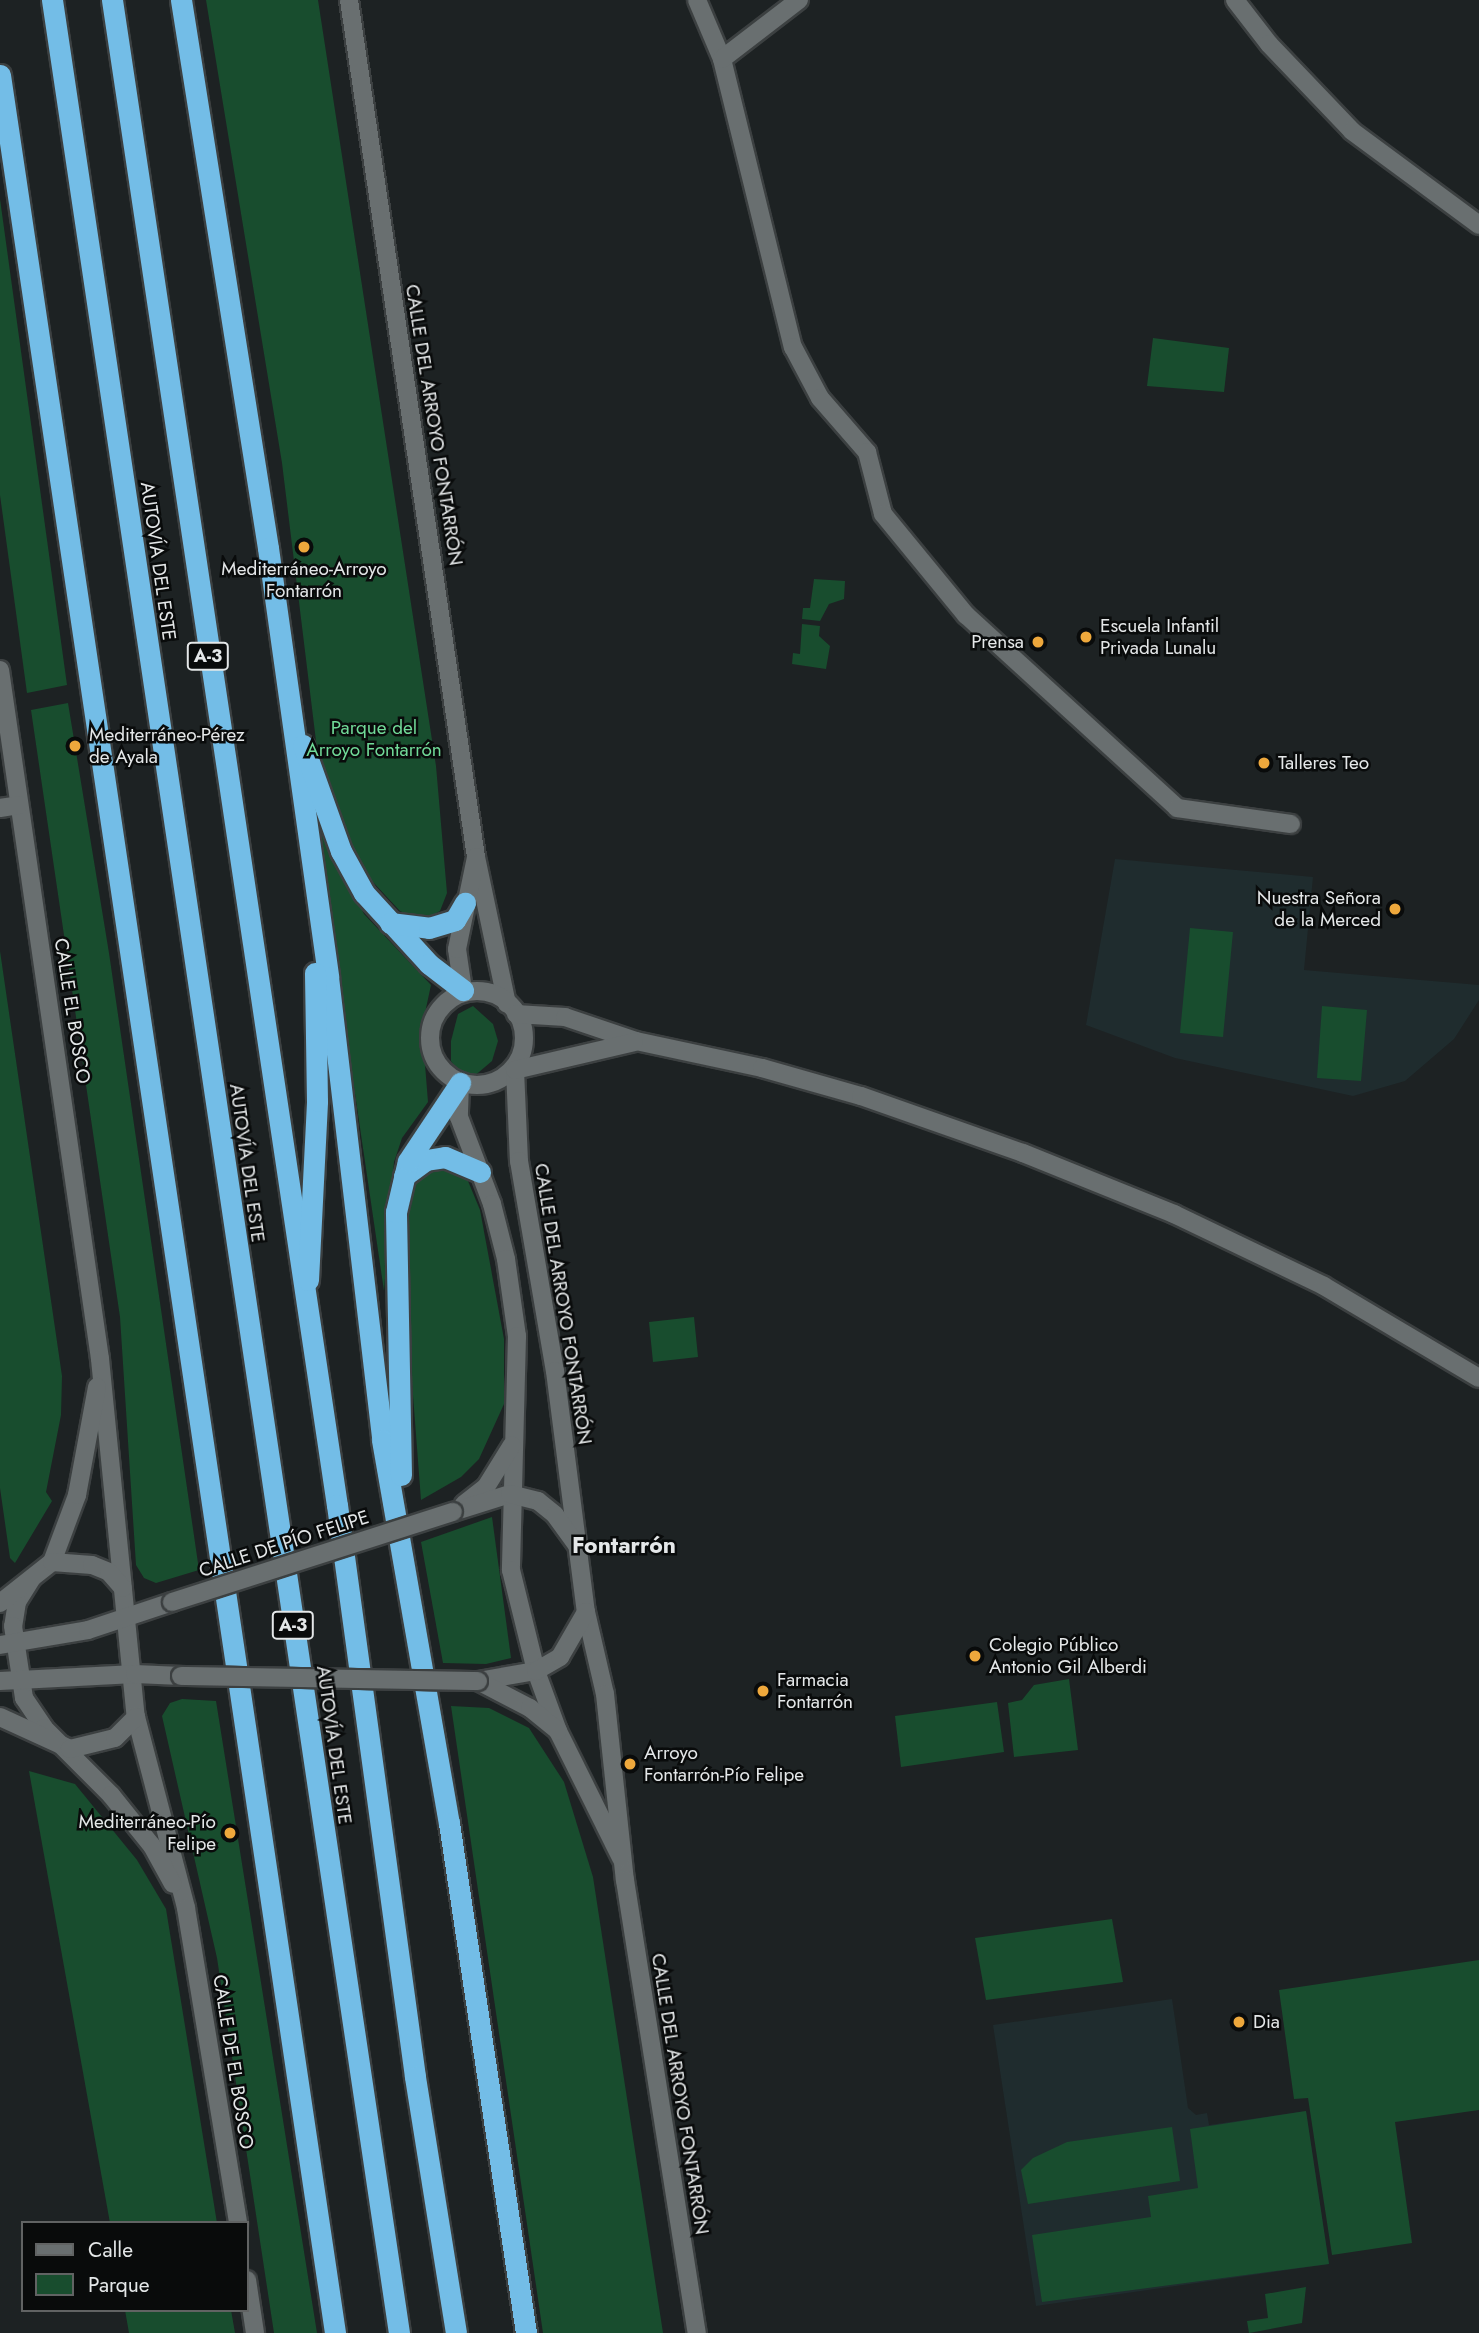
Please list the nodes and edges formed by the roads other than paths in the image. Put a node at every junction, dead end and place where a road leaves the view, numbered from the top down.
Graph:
1 (52, 0) edge
2 (112, 0) edge
3 (181, 0) edge
4 (348, 0) edge
5 (697, 0) edge
6 (799, 0) edge
7 (1235, 0) edge
8 (722, 60) junction
9 (0, 75) edge
10 (1479, 225) edge
11 (0, 670) edge
12 (287, 701) junction
13 (19, 805) junction
14 (0, 807) edge
15 (1291, 824) dead end
16 (309, 849) junction
17 (476, 857) junction
18 (465, 903) junction
19 (390, 923) junction
20 (463, 990) junction
21 (512, 1009) junction
22 (636, 1041) junction
23 (515, 1070) junction
24 (460, 1083) junction
25 (480, 1172) junction
26 (403, 1177) junction
27 (305, 1312) junction
28 (100, 1359) junction
29 (1479, 1378) edge
30 (516, 1435) junction
31 (510, 1494) junction
32 (453, 1512) junction
33 (577, 1545) junction
34 (52, 1562) junction
35 (32, 1578) junction
36 (123, 1588) junction
37 (0, 1603) edge
38 (586, 1612) junction
39 (128, 1618) junction
40 (417, 1627) junction
41 (7, 1644) edge
42 (536, 1671) junction
43 (135, 1674) junction
44 (19, 1678) junction
45 (0, 1681) edge
46 (478, 1681) junction
47 (0, 1717) edge
48 (136, 1717) junction
49 (558, 1731) junction
50 (70, 1749) junction
51 (622, 1861) junction
52 (186, 1908) junction
53 (237, 2221) edge
54 (248, 2287) edge
55 (255, 2333) edge
56 (335, 2333) edge
57 (399, 2333) edge
58 (456, 2333) edge
59 (526, 2333) edge
60 (698, 2333) edge

1 - 57 highway, AUTOVÍA DEL ESTE / A-3
2 - 27 highway, AUTOVÍA DEL ESTE / A-3
3 - 12 highway
4 - 17 street, CALLE DEL ARROYO FONTARRÓN
5 - 8 street
6 - 8 street
7 - 10 street
8 - 15 street
9 - 56 highway
11 - 13 street, CALLE EL BOSCO
12 - 16 highway
12 - 19 highway
13 - 14 street
13 - 28 street, CALLE EL BOSCO
16 - 27 highway
16 - 40 highway
17 - 18 street, CALLE DEL ARROYO FONTARRÓN
17 - 21 street, CALLE DEL ARROYO FONTARRÓN
18 - 19 highway
18 - 20 street, CALLE DEL ARROYO FONTARRÓN
19 - 20 highway
20 - 21 street
20 - 24 street
21 - 22 street
21 - 23 street
22 - 23 street
22 - 29 street
23 - 24 street
23 - 33 street, CALLE DEL ARROYO FONTARRÓN
24 - 25 street, CALLE DEL ARROYO FONTARRÓN
24 - 26 highway
25 - 26 highway
25 - 30 street, CALLE DEL ARROYO FONTARRÓN
26 - 40 highway
27 - 58 highway, AUTOVÍA DEL ESTE / A-3
28 - 34 street, CALLE EL BOSCO
28 - 36 street, CALLE EL BOSCO
30 - 31 street, CALLE DEL ARROYO FONTARRÓN
30 - 32 street
31 - 32 street
31 - 33 street, CALLE DEL ARROYO FONTARRÓN
31 - 42 street, CALLE DEL ARROYO FONTARRÓN
32 - 39 street, CALLE DE PÍO FELIPE, bridge
33 - 38 street, CALLE DEL ARROYO FONTARRÓN
34 - 35 street
34 - 36 street
35 - 37 street
35 - 41 street
36 - 39 street
38 - 42 street
38 - 51 street, CALLE DEL ARROYO FONTARRÓN
39 - 41 street, CALLE DE PÍO FELIPE
39 - 43 street
40 - 59 highway
41 - 44 street
42 - 46 street
42 - 49 street, CALLE DEL ARROYO FONTARRÓN
43 - 44 street
43 - 46 street, bridge
43 - 48 street
44 - 45 street
44 - 50 street
46 - 49 street, CALLE DEL ARROYO FONTARRÓN
47 - 50 street
48 - 50 street
48 - 52 street, CALLE DE EL BOSCO
49 - 51 street, CALLE DEL ARROYO FONTARRÓN
50 - 52 street, CALLE DE EL BOSCO
51 - 60 street, CALLE DEL ARROYO FONTARRÓN
52 - 53 street, CALLE DE EL BOSCO
54 - 55 street

